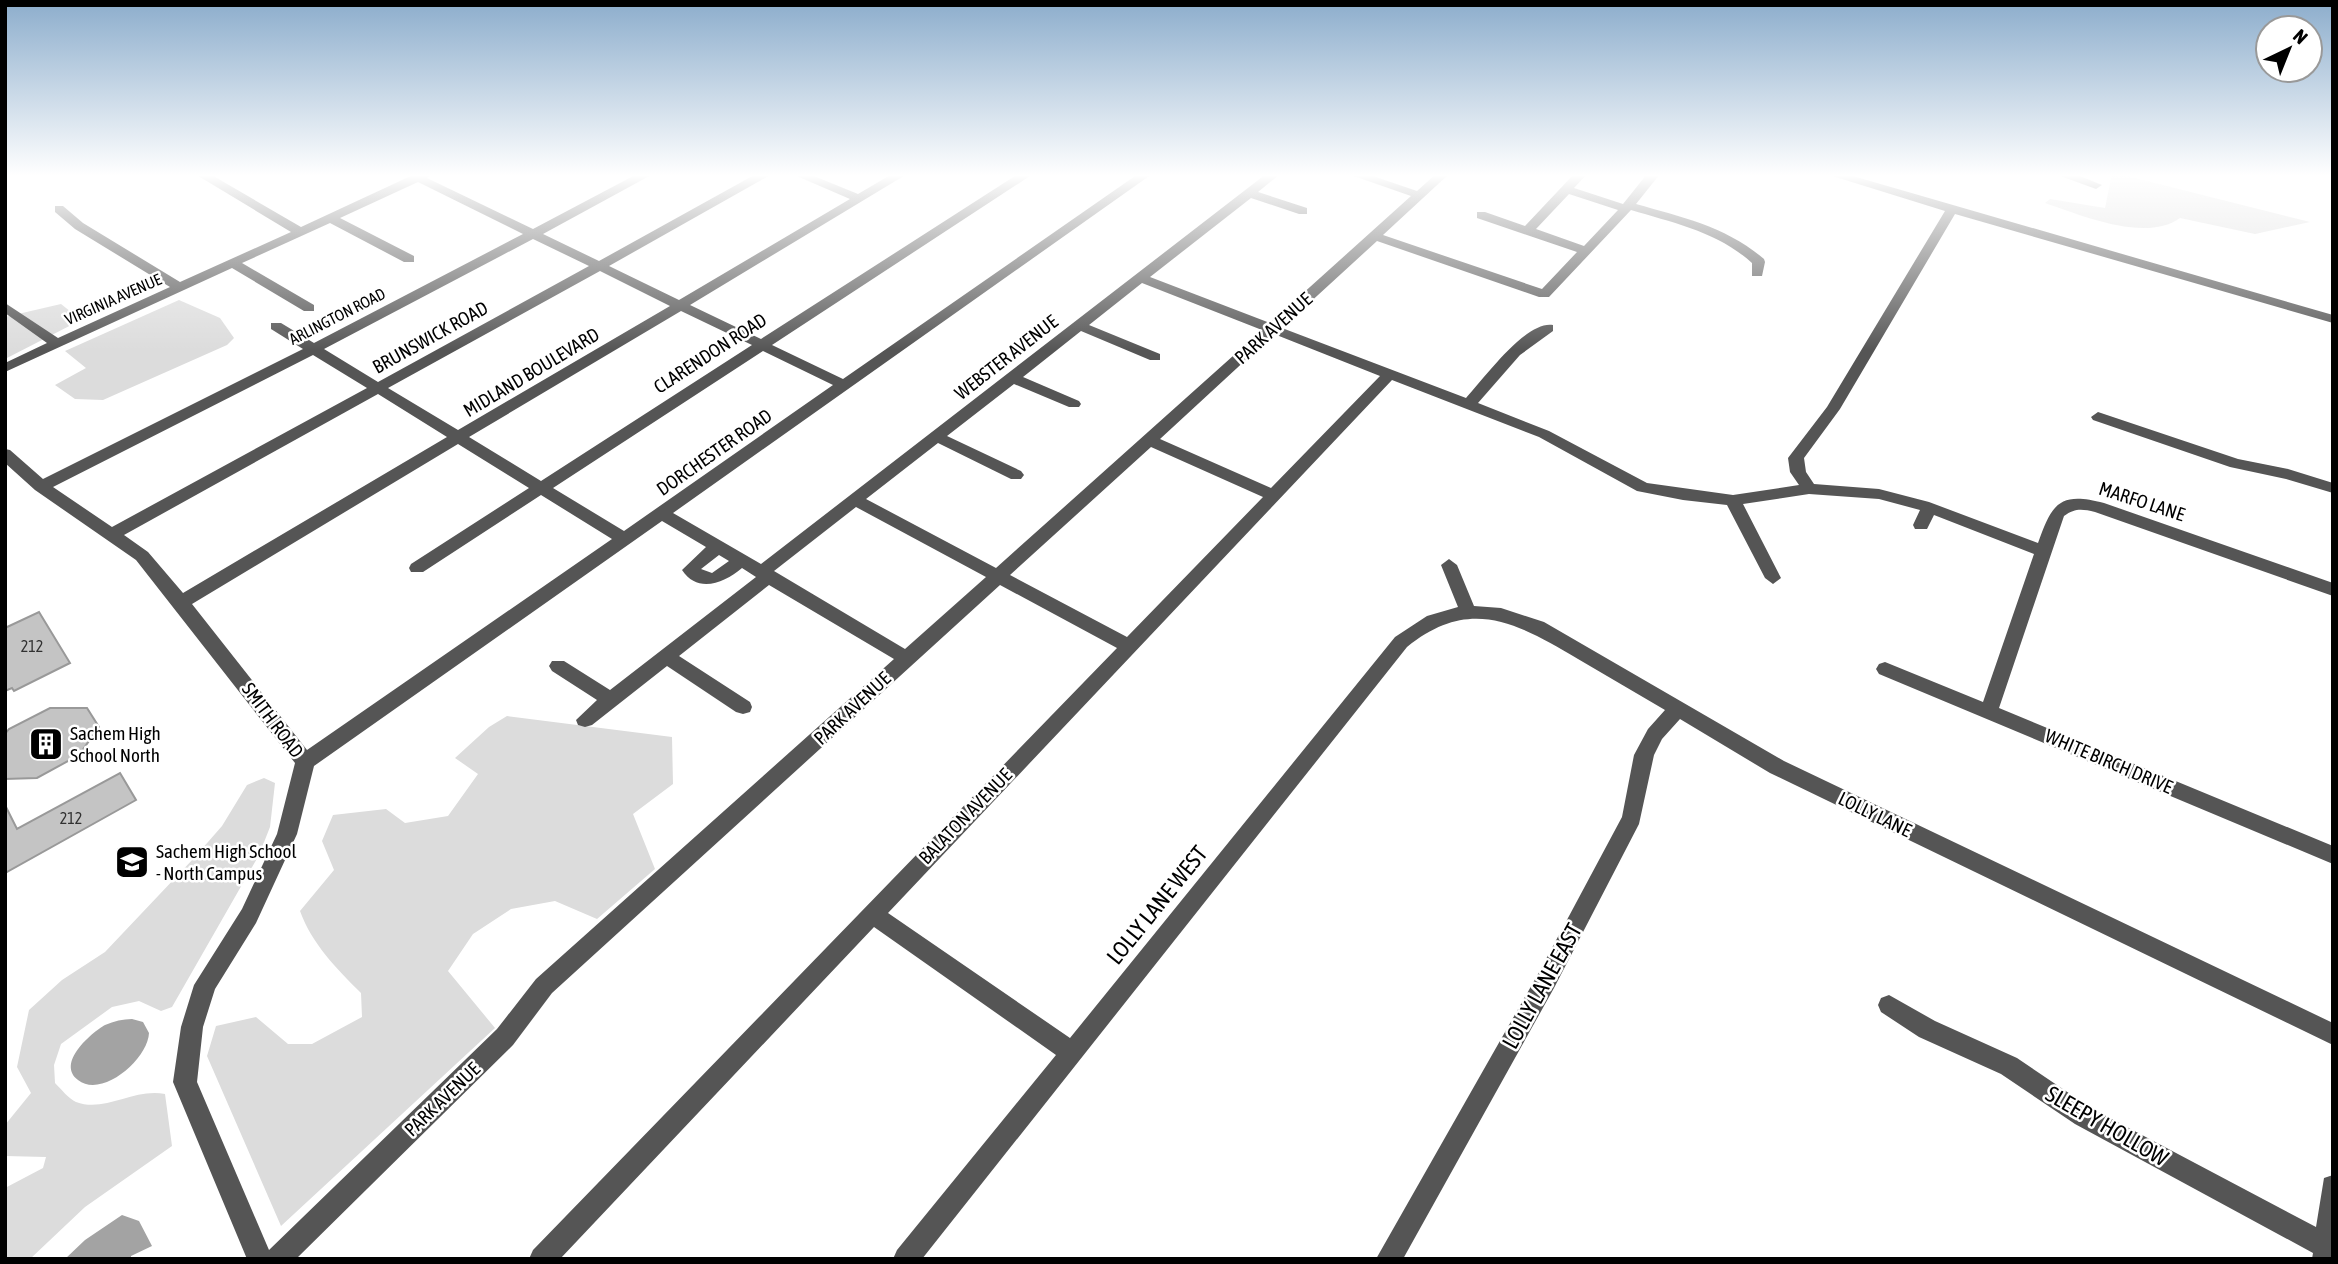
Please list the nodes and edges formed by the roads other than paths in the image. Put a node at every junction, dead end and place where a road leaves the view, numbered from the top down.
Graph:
1 (90, 233) edge
2 (302, 233) edge
3 (359, 233) edge
4 (533, 233) joint
5 (658, 233) edge
6 (802, 233) edge
7 (935, 233) edge
8 (1062, 233) edge
9 (1198, 233) edge
10 (1378, 233) edge
11 (1536, 233) edge
12 (1601, 233) edge
13 (1712, 233) edge
14 (1938, 233) edge
15 (2035, 233) edge
16 (1375, 236) junction
17 (1584, 250) junction
18 (410, 259) dead end
19 (234, 264) junction
20 (598, 266) junction
21 (1757, 273) dead end
22 (1141, 278) junction
23 (180, 288) junction
24 (680, 306) junction
25 (5, 307) edge
26 (309, 309) dead end
27 (2333, 319) edge
28 (276, 326) dead end
29 (1081, 326) junction
30 (1274, 328) junction
31 (1548, 328) dead end
32 (57, 344) junction
33 (761, 345) junction
34 (313, 349) junction
35 (1156, 357) dead end
36 (5, 368) edge
37 (1390, 374) junction
38 (1013, 378) junction
39 (844, 385) junction
40 (378, 388) junction
41 (1074, 404) dead end
42 (1468, 405) junction
43 (2098, 417) dead end
44 (460, 437) junction
45 (937, 437) junction
46 (1149, 440) junction
47 (5, 454) edge
48 (1016, 475) dead end
49 (41, 486) junction
50 (541, 487) junction
51 (2333, 488) edge
52 (1809, 489) junction
53 (1273, 495) junction
54 (855, 500) junction
55 (1733, 500) junction
56 (1929, 507) junction
57 (661, 513) junction
58 (1921, 525) dead end
59 (113, 534) junction
60 (623, 538) junction
61 (718, 546) junction
62 (2045, 552) junction
63 (742, 560) junction
64 (1449, 565) dead end
65 (417, 568) dead end
66 (766, 574) junction
67 (997, 576) junction
68 (1773, 578) dead end
69 (2333, 590) edge
70 (181, 602) junction
71 (1468, 611) junction
72 (1129, 646) junction
73 (666, 656) junction
74 (907, 658) junction
75 (558, 666) dead end
76 (1885, 669) dead end
77 (611, 700) junction
78 (743, 707) dead end
79 (1677, 709) junction
80 (1989, 710) junction
81 (585, 720) dead end
82 (305, 762) junction
83 (2333, 855) edge
84 (871, 913) junction
85 (1889, 1005) dead end
86 (2333, 1034) edge
87 (1071, 1052) junction
88 (2333, 1187) edge
89 (2326, 1252) edge
90 (260, 1259) edge
91 (278, 1259) edge
92 (542, 1259) edge
93 (906, 1259) edge
94 (1390, 1259) edge

1 - 23 street
2 - 19 street, VIRGINIA AVENUE
3 - 18 street
4 - 20 street
4 - 34 street, ARLINGTON ROAD
5 - 20 street, BRUNSWICK ROAD
6 - 24 street, MIDLAND BOULEVARD
7 - 33 street, CLARENDON ROAD
8 - 39 street, DORCHESTER ROAD
9 - 22 street, WEBSTER AVENUE
10 - 16 street, PARK AVENUE
11 - 17 street
12 - 17 street
13 - 21 street
14 - 52 street
15 - 27 street
16 - 17 street
16 - 30 street, PARK AVENUE
19 - 23 street, VIRGINIA AVENUE
19 - 26 street
20 - 24 street
20 - 40 street, BRUNSWICK ROAD
22 - 29 street, WEBSTER AVENUE
22 - 30 street
23 - 32 street, VIRGINIA AVENUE
24 - 33 street
24 - 44 street, MIDLAND BOULEVARD
25 - 32 street
28 - 34 street
29 - 35 street
29 - 38 street, WEBSTER AVENUE
30 - 37 street
30 - 46 street, PARK AVENUE
31 - 42 street
32 - 36 street, VIRGINIA AVENUE
33 - 39 street
33 - 50 street, CLARENDON ROAD
34 - 40 street
34 - 49 street, ARLINGTON ROAD
37 - 42 street
37 - 53 street, BALATON AVENUE
38 - 41 street
38 - 45 street, WEBSTER AVENUE
39 - 57 street, DORCHESTER ROAD
40 - 44 street
40 - 59 street, BRUNSWICK ROAD
42 - 55 street
43 - 51 street
44 - 50 street
44 - 70 street, MIDLAND BOULEVARD
45 - 48 street
45 - 54 street, WEBSTER AVENUE
46 - 53 street
46 - 67 street, PARK AVENUE
47 - 49 street, SMITH ROAD
49 - 59 street, SMITH ROAD
50 - 60 street
50 - 65 street, CLARENDON ROAD
52 - 55 street
52 - 56 street
53 - 72 street, BALATON AVENUE
54 - 66 street, WEBSTER AVENUE
54 - 67 street
55 - 68 street
56 - 58 street
56 - 62 street
57 - 60 street, DORCHESTER ROAD
57 - 61 street
59 - 70 street, SMITH ROAD
60 - 82 street, DORCHESTER ROAD
61 - 63 street
61 - 63 street
62 - 69 street, MARFO LANE
62 - 80 street, MARFO LANE
63 - 66 street
64 - 71 street
66 - 73 street, WEBSTER AVENUE
66 - 74 street
67 - 72 street
67 - 74 street, PARK AVENUE
70 - 82 street, SMITH ROAD
71 - 79 street, LOLLY LANE
71 - 87 street, LOLLY LANE WEST
72 - 84 street, BALATON AVENUE
73 - 77 street, WEBSTER AVENUE
73 - 78 street
74 - 91 street, PARK AVENUE
75 - 77 street
76 - 80 street, WHITE BIRCH DRIVE
77 - 81 street, WEBSTER AVENUE
79 - 86 street, LOLLY LANE
79 - 94 street, LOLLY LANE EAST
80 - 83 street, WHITE BIRCH DRIVE
82 - 90 street, SMITH ROAD
84 - 87 street
84 - 92 street, BALATON AVENUE
85 - 89 street, SLEEPY HOLLOW
87 - 93 street, LOLLY LANE WEST
88 - 89 street

